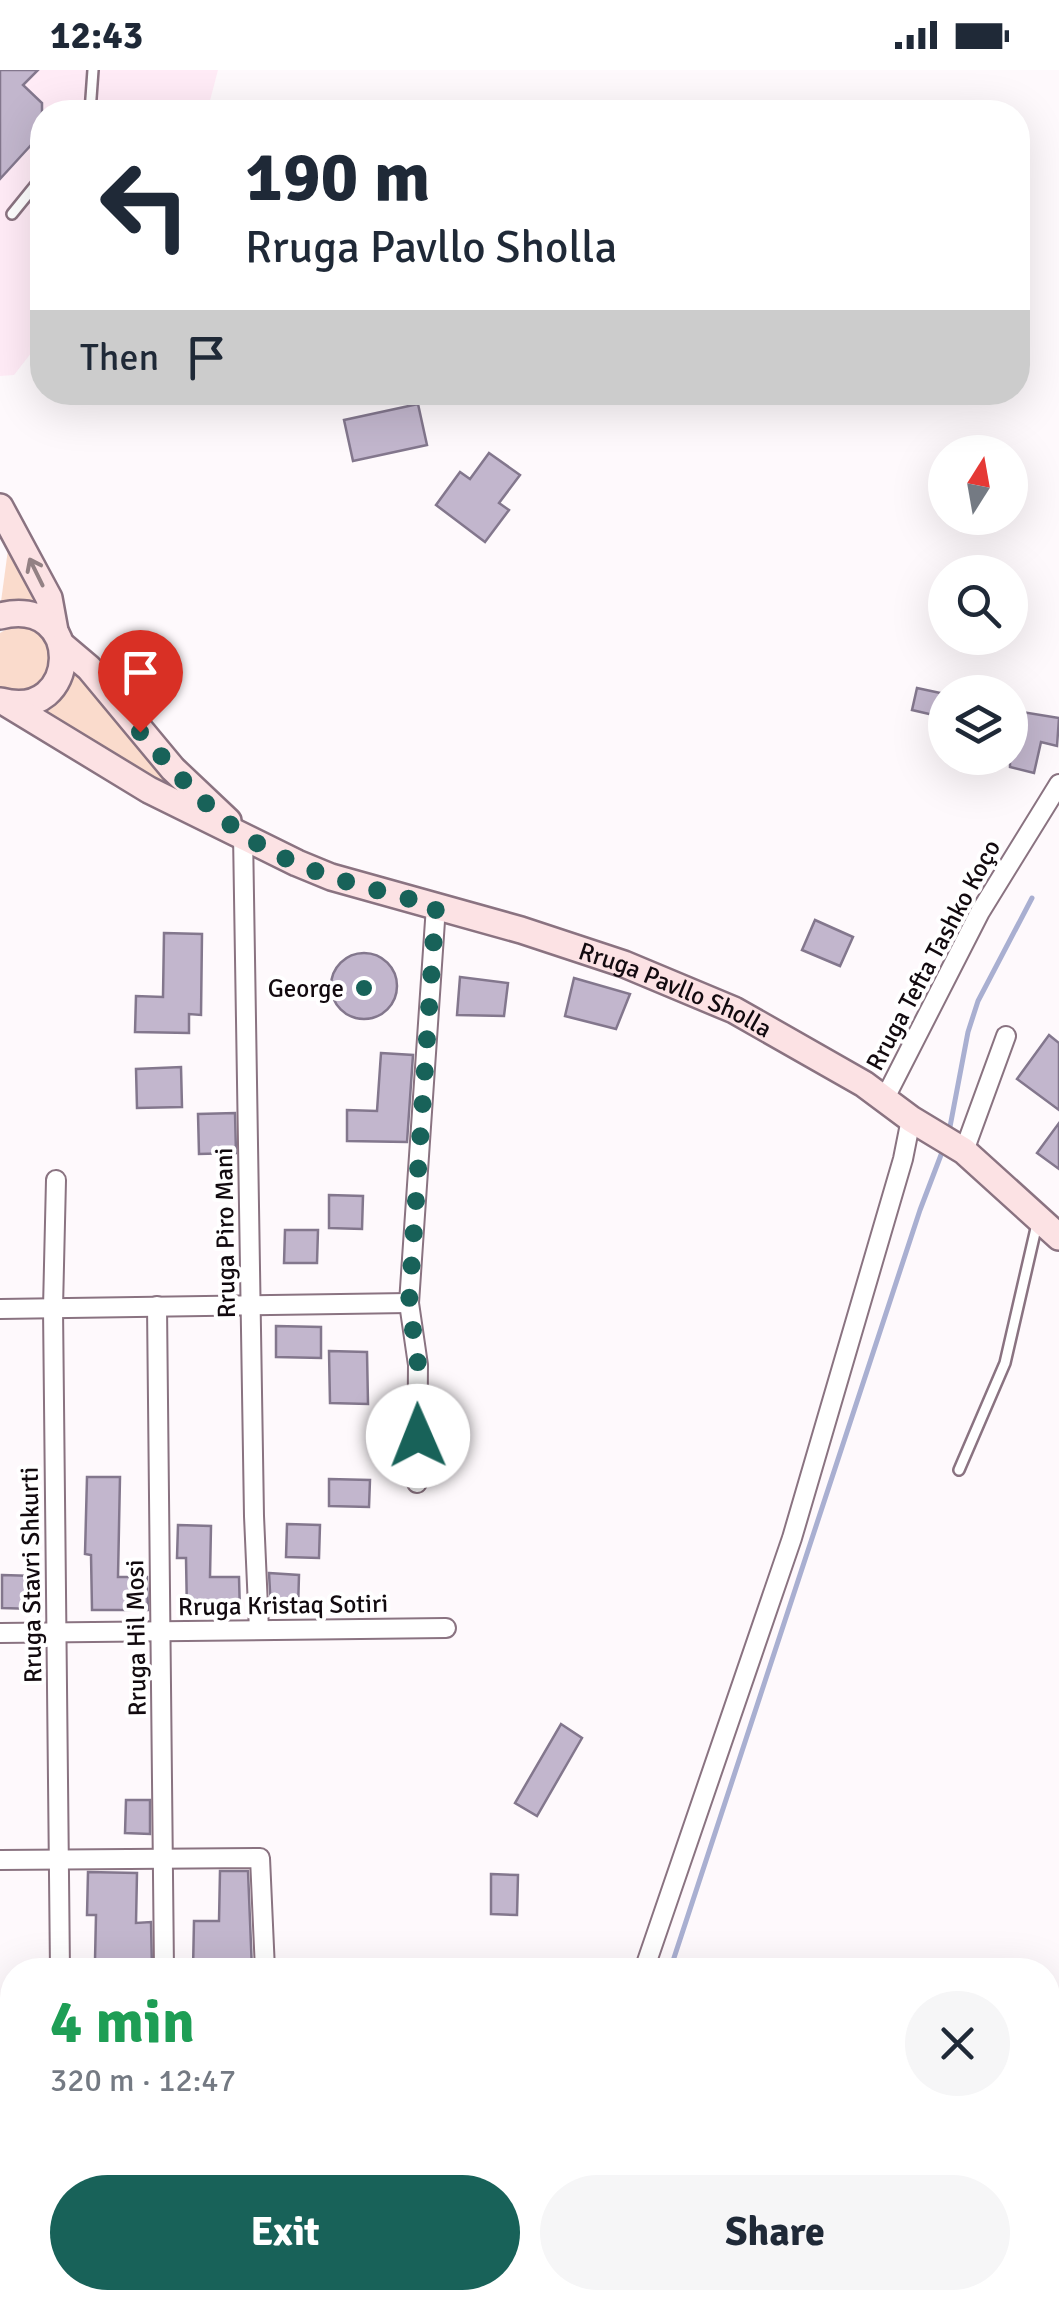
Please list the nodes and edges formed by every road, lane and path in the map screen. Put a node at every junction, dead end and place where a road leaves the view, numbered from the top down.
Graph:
1 (93, 70) edge
2 (91, 100) edge
3 (30, 192) edge
4 (12, 214) dead end
5 (2, 512) edge
6 (0, 543) edge
7 (0, 616) edge
8 (59, 639) junction
9 (3, 702) edge
10 (1059, 784) edge
11 (243, 834) junction
12 (436, 906) junction
13 (1006, 1036) dead end
14 (884, 1100) junction
15 (921, 1126) junction
16 (964, 1151) junction
17 (56, 1180) dead end
18 (1039, 1217) junction
19 (1059, 1237) edge
20 (409, 1303) junction
21 (252, 1305) junction
22 (157, 1306) junction
23 (0, 1308) edge
24 (54, 1308) junction
25 (958, 1470) dead end
26 (417, 1483) dead end
27 (446, 1628) dead end
28 (259, 1630) junction
29 (161, 1631) junction
30 (0, 1633) edge
31 (56, 1633) junction
32 (61, 1858) junction
33 (163, 1858) junction
34 (0, 1860) edge
35 (60, 1958) edge
36 (164, 1958) edge
37 (264, 1958) edge
38 (648, 1958) edge

1 - 2 lane
3 - 4 lane
5 - 6 street
8 -> 5 street
7 - 8 street
8 - 9 street
8 - 11 street, Rruga Pavllo Sholla
9 - 11 street, Rruga Pavllo Sholla
10 - 14 street, Rruga Tefta Tashko Koço
11 - 12 street, Rruga Pavllo Sholla
11 - 21 street, Rruga Piro Mani
12 - 14 street, Rruga Pavllo Sholla
12 - 20 street
13 - 16 street
14 - 15 street, Rruga Pavllo Sholla
15 - 16 street, Rruga Pavllo Sholla
15 - 38 street
16 - 18 street, Rruga Pavllo Sholla
17 - 24 street, Rruga Stavri Shkurti
18 - 19 street, Rruga Pavllo Sholla
18 - 25 lane
20 - 21 street
20 - 26 street
21 - 22 street
21 - 28 street, Rruga Piro Mani
22 - 24 street
22 - 29 street, Rruga Hil Mosi
23 - 24 street
24 - 31 street, Rruga Stavri Shkurti
27 - 28 street, Rruga Kristaq Sotiri
28 - 29 street, Rruga Kristaq Sotiri
29 - 31 street, Rruga Kristaq Sotiri
29 - 33 street, Rruga Hil Mosi
30 - 31 street, Rruga Kristaq Sotiri
31 - 32 street, Rruga Stavri Shkurti
32 - 33 street
32 - 34 street
32 - 35 street, Rruga Stavri Shkurti
33 - 36 street, Rruga Hil Mosi
33 - 37 street

